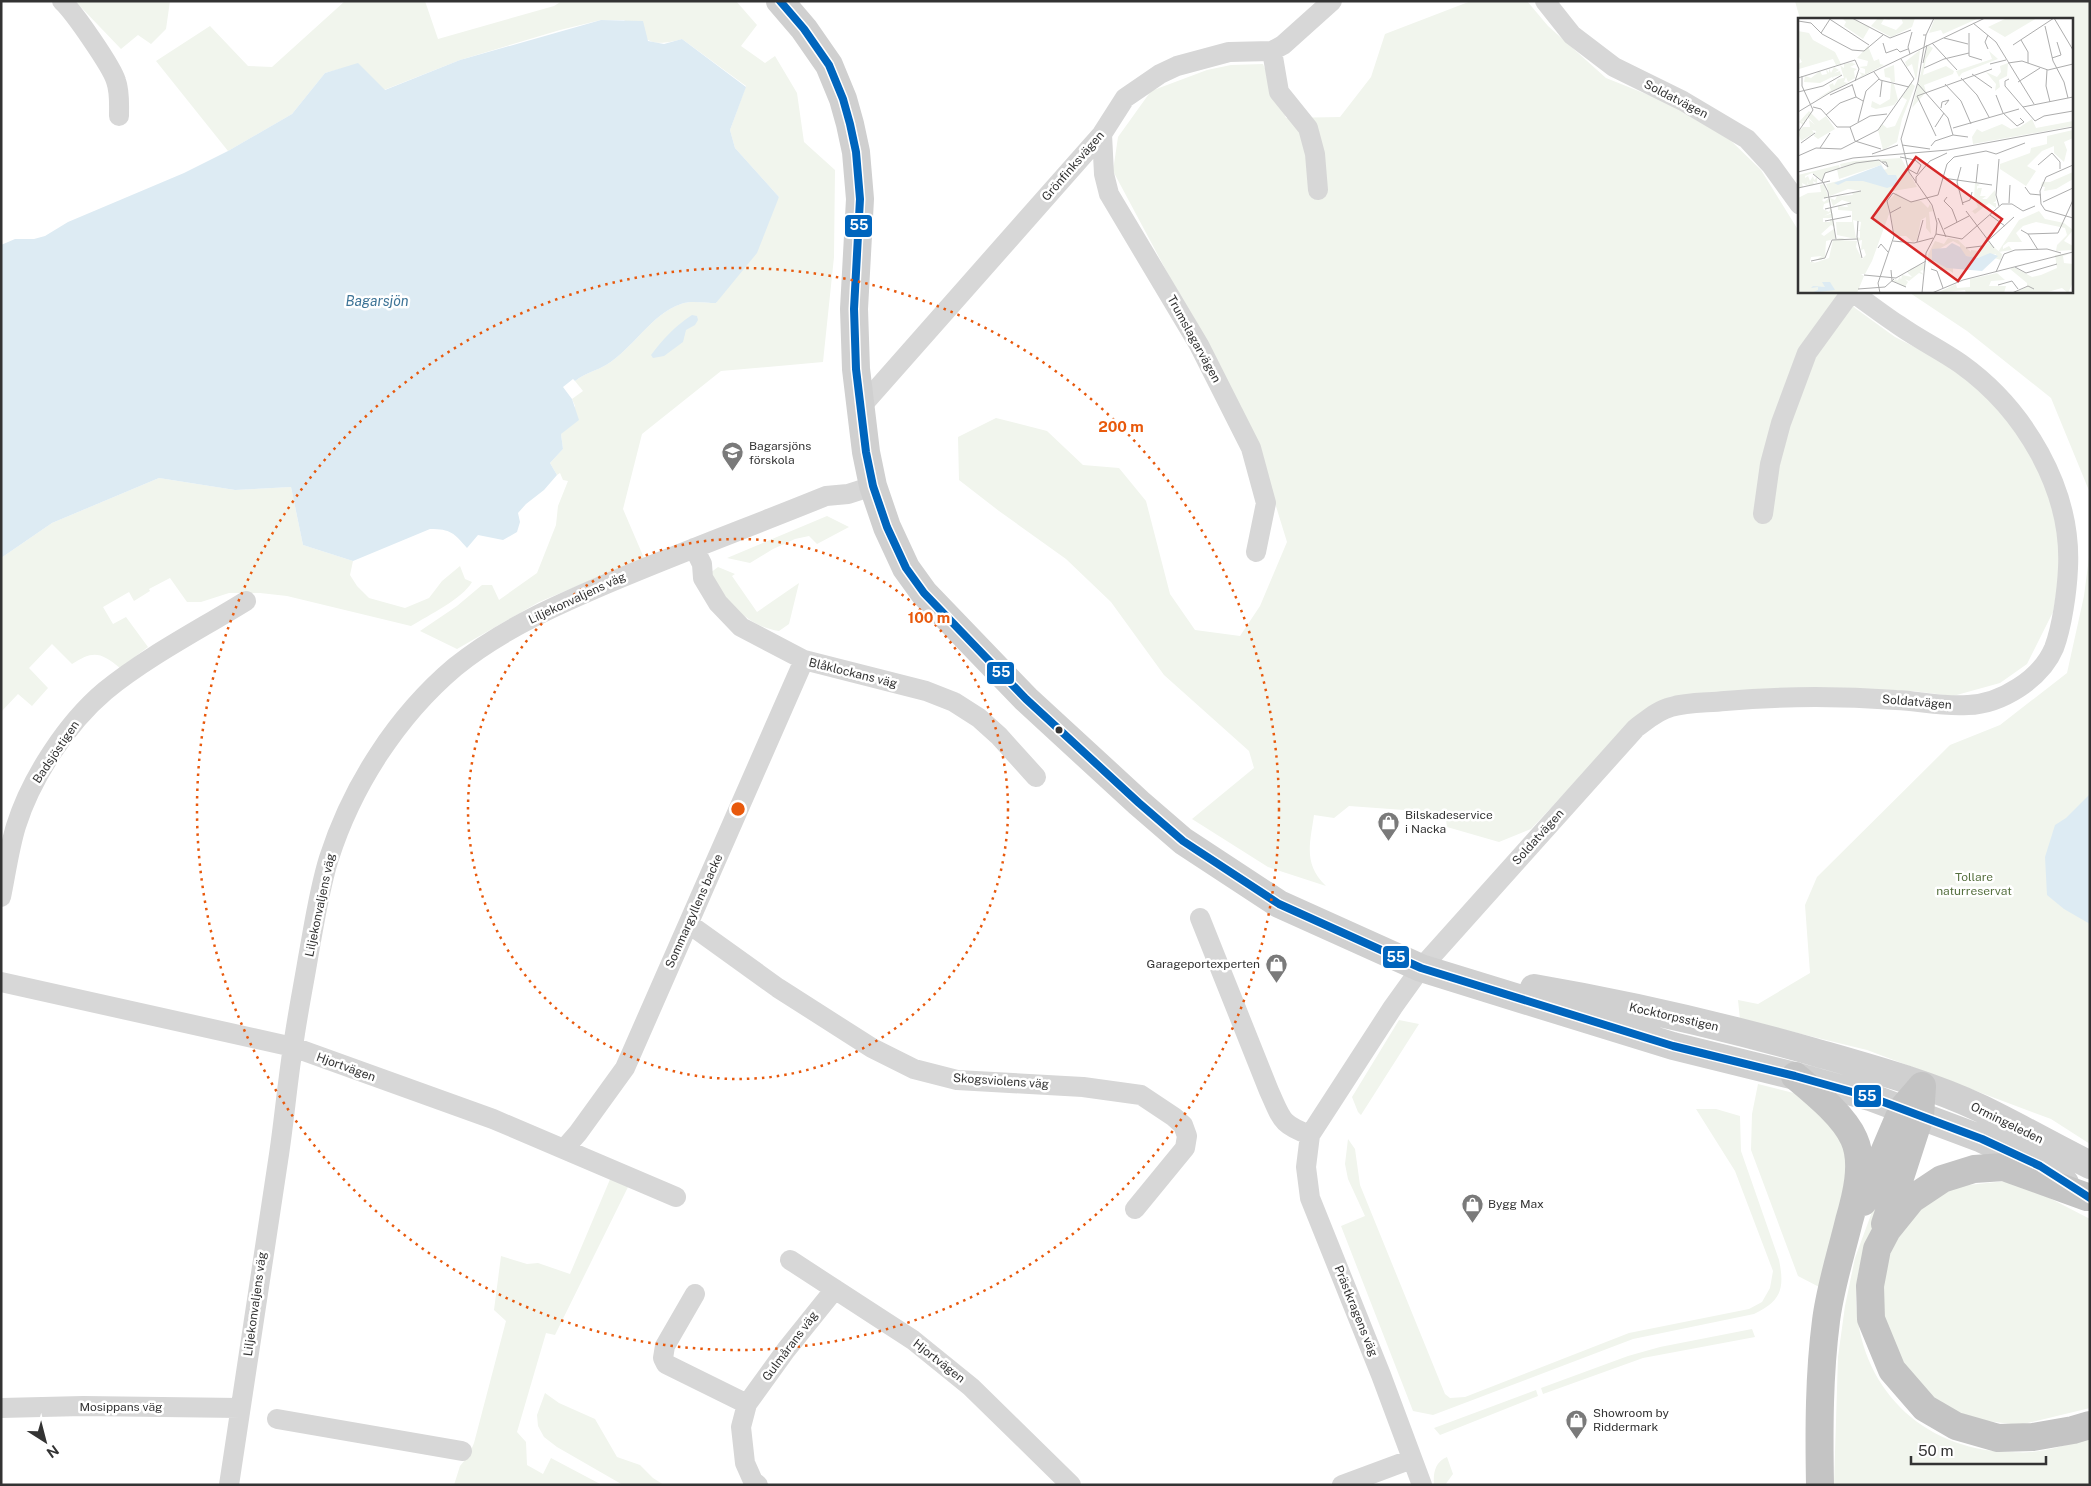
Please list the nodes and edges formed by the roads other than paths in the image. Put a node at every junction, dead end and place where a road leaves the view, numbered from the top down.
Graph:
1 (62, 1) edge
2 (780, 1) edge
3 (1332, 1) edge
4 (1545, 1) edge
5 (1272, 52) junction
6 (119, 116) dead end
7 (1102, 134) junction
8 (1318, 190) dead end
9 (1798, 202) edge
10 (1852, 292) edge
11 (860, 408) junction
12 (873, 486) junction
13 (1762, 514) dead end
14 (694, 548) junction
15 (1256, 552) dead end
16 (246, 601) dead end
17 (804, 660) junction
18 (1036, 777) dead end
19 (1, 896) edge
20 (1200, 918) dead end
21 (689, 924) junction
22 (1421, 968) junction
23 (1, 982) edge
24 (293, 1047) junction
25 (1795, 1076) junction
26 (1922, 1086) junction
27 (1912, 1112) junction
28 (1310, 1135) junction
29 (564, 1149) junction
30 (2090, 1165) edge
31 (676, 1197) dead end
32 (2088, 1198) edge
33 (1134, 1209) dead end
34 (1877, 1249) junction
35 (1840, 1255) junction
36 (790, 1260) dead end
37 (835, 1288) junction
38 (694, 1294) dead end
39 (747, 1404) junction
40 (1, 1408) edge
41 (240, 1408) junction
42 (277, 1419) dead end
43 (2090, 1425) edge
44 (462, 1450) dead end
45 (1412, 1459) junction
46 (229, 1485) edge
47 (758, 1485) edge
48 (1071, 1485) edge
49 (1342, 1485) edge
50 (1422, 1485) edge
51 (1820, 1485) edge

1 - 6 street
2 - 11 main road
3 - 5 street
4 - 9 street, Soldatvägen
5 - 7 street, Grönfinksvägen
5 - 8 street
7 - 11 street, Grönfinksvägen
7 - 15 street, Trumslagarvägen
10 - 13 street, Soldatvägen
10 - 22 street, Soldatvägen
11 - 12 main road
12 - 14 street, Liljekonvaljens väg
12 - 22 main road
14 - 17 street, Blåklockans väg
14 - 24 street, Liljekonvaljens väg
16 - 19 street, Badsjöstigen
17 - 18 street, Blåklockans väg
17 - 21 street, Sommargyllens backe
20 - 28 street
21 - 29 street, Sommargyllens backe
21 - 33 street, Skogsviolens väg
22 - 25 main road
22 - 26 main road, Kocktorpsstigen
22 - 28 street, Prästkragens väg
23 - 24 street, Hjortvägen
24 - 29 street, Hjortvägen
24 - 41 street, Liljekonvaljens väg
25 - 27 main road
25 - 35 highway
26 - 27 highway
26 - 30 main road, Ormingeleden
27 - 32 main road
27 - 34 highway
27 - 35 highway
28 - 45 street, Prästkragens väg
29 - 31 street, Hjortvägen
32 - 34 highway
34 - 43 highway
35 - 51 highway
36 - 37 street, Hjortvägen
37 - 39 street, Gulmårans väg
37 - 48 street, Hjortvägen
38 - 39 street
39 - 47 street, Gulmårans väg
40 - 41 street, Mosippans väg
41 - 46 street, Liljekonvaljens väg
42 - 44 street
45 - 49 street
45 - 50 street, Prästkragens väg

